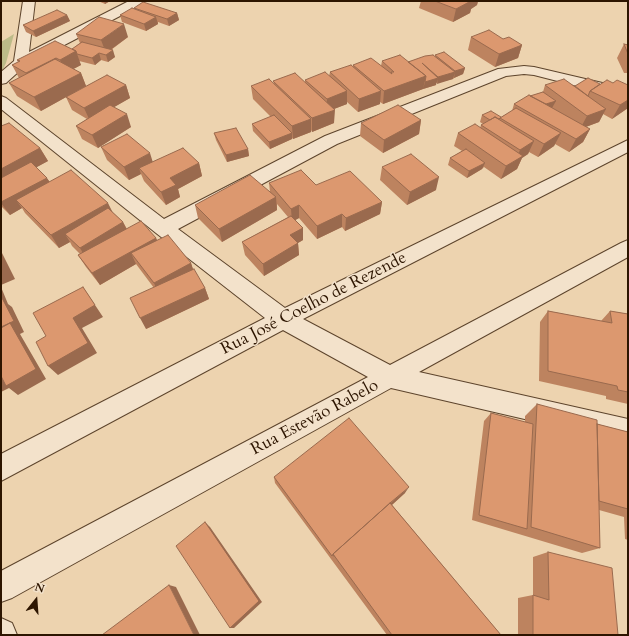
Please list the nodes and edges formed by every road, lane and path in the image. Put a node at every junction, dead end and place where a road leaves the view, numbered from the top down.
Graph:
1 (29, 1) edge
2 (139, 1) edge
3 (21, 62) junction
4 (1, 80) edge
5 (628, 94) edge
6 (1, 101) edge
7 (628, 145) edge
8 (163, 228) junction
9 (628, 248) edge
10 (283, 319) junction
11 (391, 377) junction
12 (628, 431) edge
13 (1, 468) edge
14 (1, 587) edge

1 - 3 street
2 - 3 street
3 - 4 street
5 - 8 street
6 - 8 street
7 - 10 street, Rua José Coelho de Rezende
8 - 10 street
9 - 11 street, Rua Estevão Rabelo
10 - 11 street
10 - 13 street, Rua José Coelho de Rezende
11 - 12 street
11 - 14 street, Rua Estevão Rabelo

